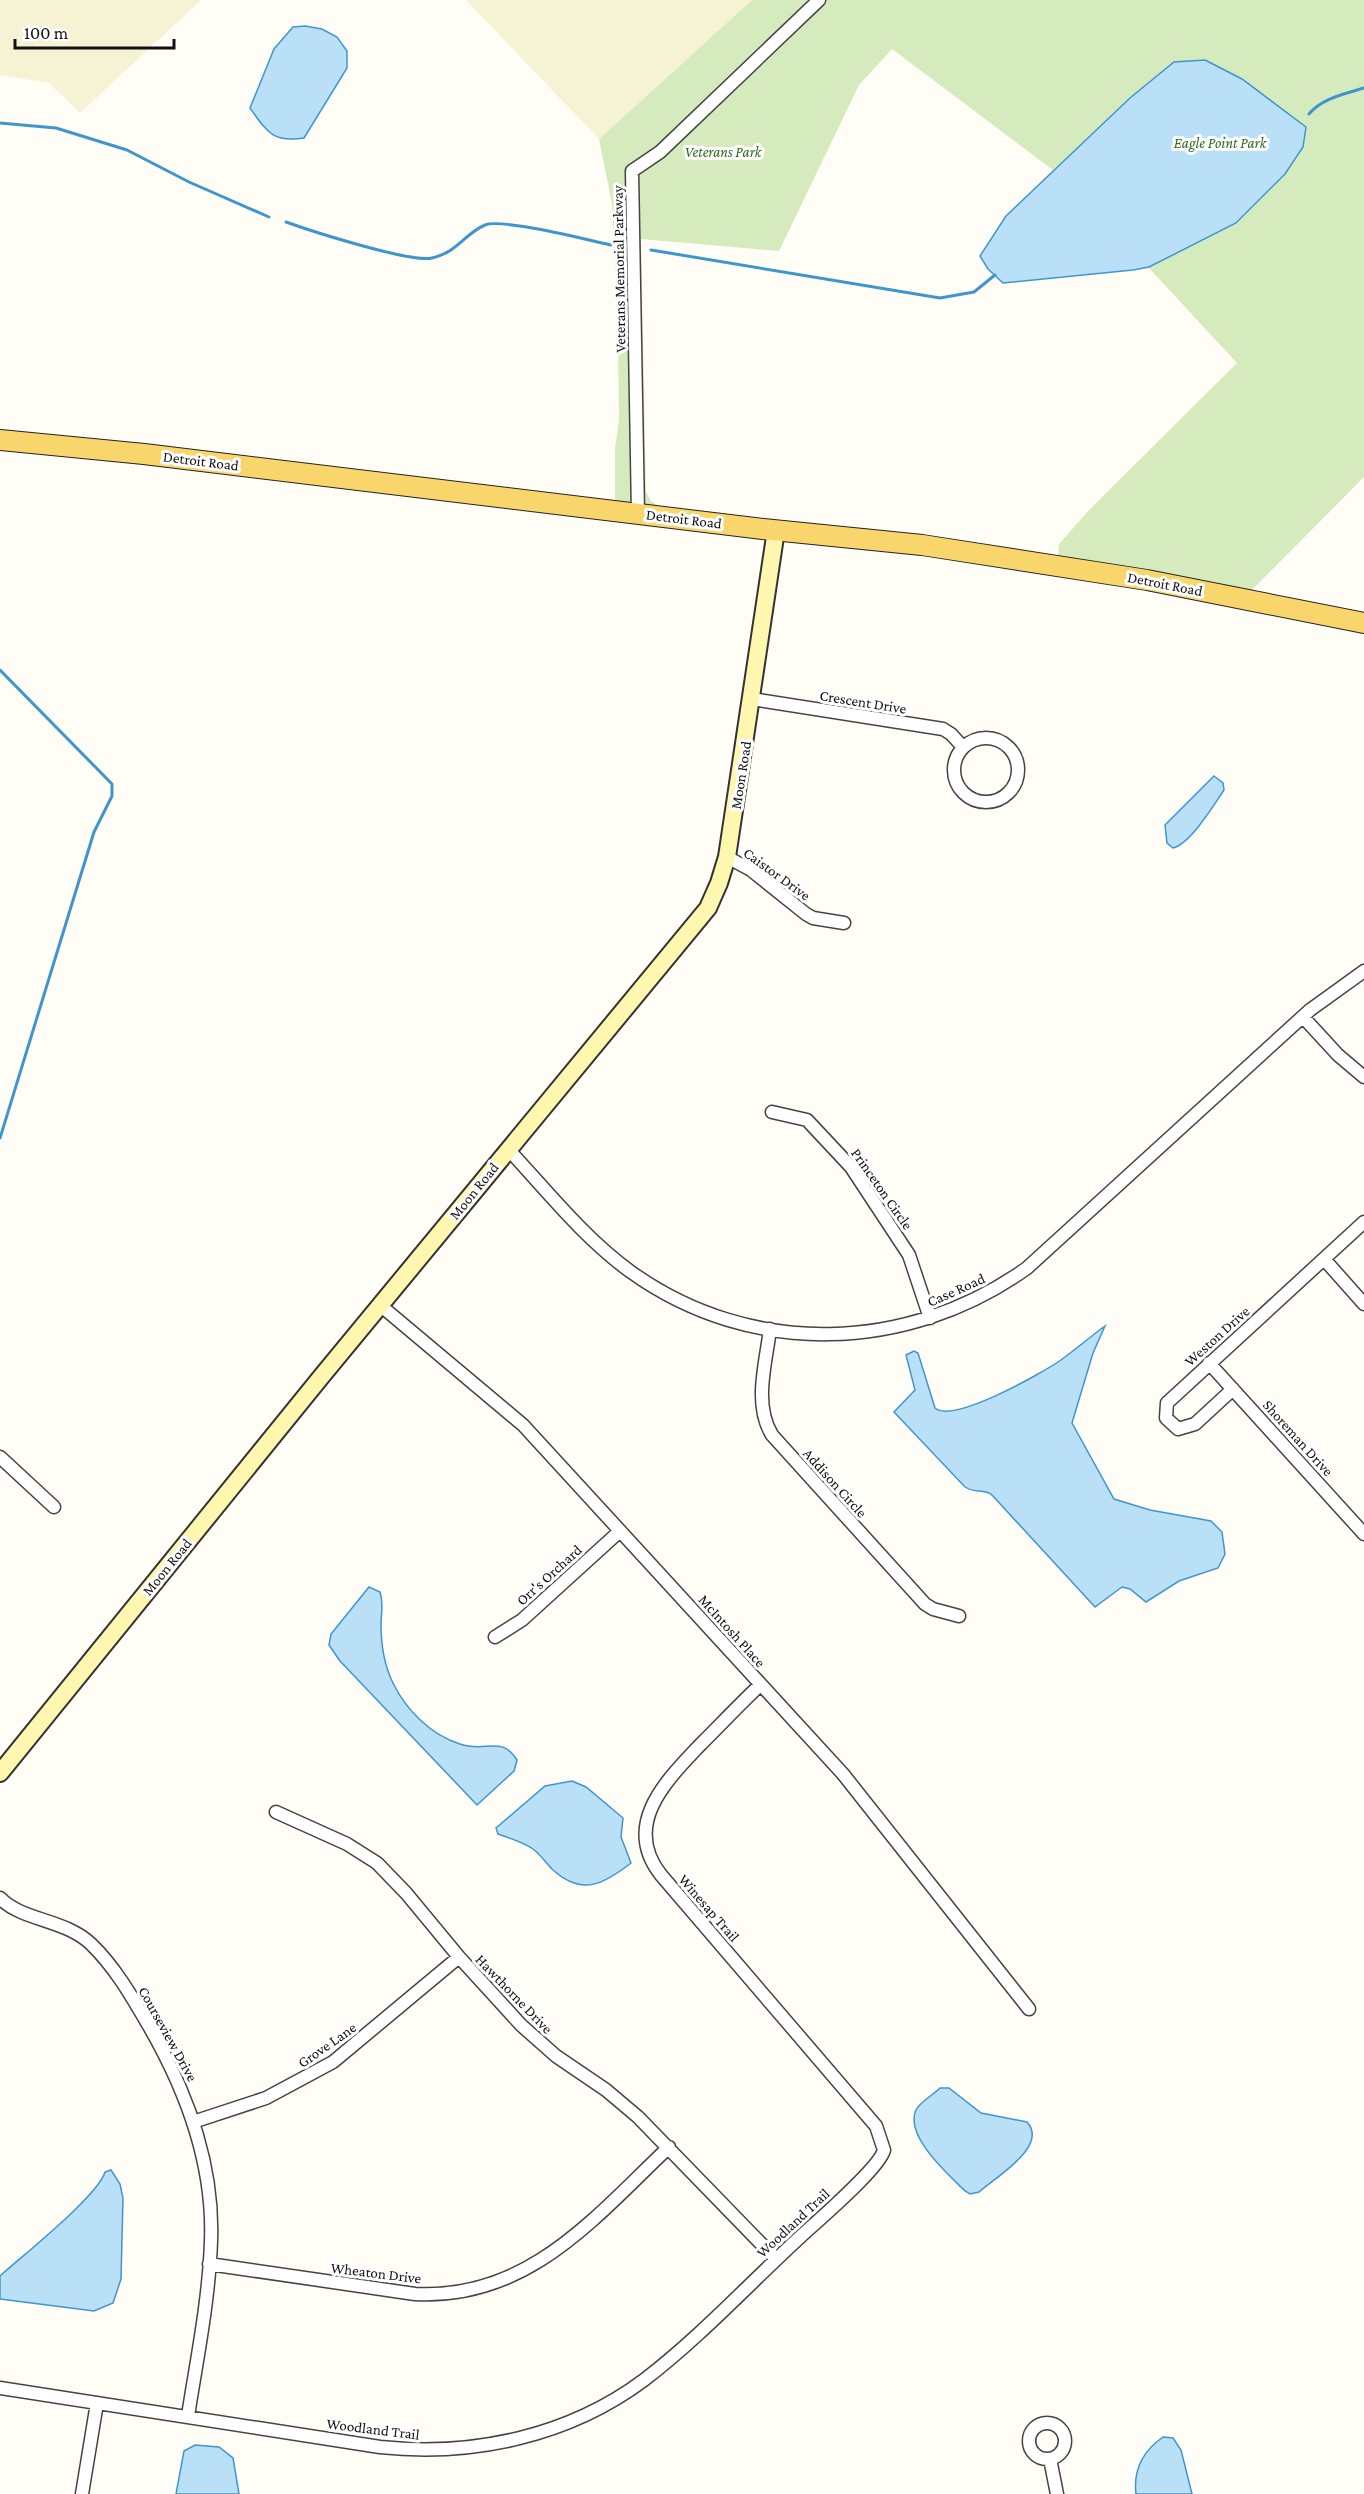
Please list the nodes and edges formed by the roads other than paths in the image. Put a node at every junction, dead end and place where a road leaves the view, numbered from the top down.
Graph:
1 (819, 0) edge
2 (0, 440) edge
3 (638, 514) junction
4 (776, 530) junction
5 (1364, 623) edge
6 (752, 699) junction
7 (963, 747) junction
8 (727, 857) junction
9 (844, 923) dead end
10 (1364, 971) edge
11 (1303, 1017) junction
12 (1364, 1077) edge
13 (771, 1112) dead end
14 (508, 1149) junction
15 (1364, 1222) edge
16 (1323, 1259) junction
17 (1364, 1304) edge
18 (380, 1305) junction
19 (930, 1318) junction
20 (770, 1329) junction
21 (1209, 1363) junction
22 (1233, 1389) junction
23 (0, 1457) edge
24 (54, 1507) dead end
25 (620, 1531) junction
26 (1364, 1534) edge
27 (959, 1616) dead end
28 (495, 1637) dead end
29 (760, 1684) junction
30 (0, 1773) edge
31 (276, 1812) dead end
32 (3, 1905) edge
33 (459, 1957) junction
34 (1029, 2009) dead end
35 (193, 2122) junction
36 (884, 2144) joint
37 (669, 2147) junction
38 (776, 2259) junction
39 (210, 2264) junction
40 (0, 2388) edge
41 (97, 2403) junction
42 (188, 2416) junction
43 (1050, 2459) dead end
44 (82, 2494) edge
45 (1057, 2494) edge

1 - 3 street, Veterans Memorial Parkway
2 - 3 main road, Detroit Road
3 - 4 main road, Detroit Road
4 - 5 main road, Detroit Road
4 - 6 street, Moon Road
6 - 7 street, Crescent Drive
6 - 8 street, Moon Road
7 - 7 street
8 - 9 street, Caistor Drive
8 - 14 street, Moon Road
10 - 11 street, Case Road
11 - 12 street
11 - 19 street, Case Road
13 - 19 street, Princeton Circle
14 - 18 street, Moon Road
14 - 20 street, Case Road
15 - 16 street, Weston Drive
16 - 17 street
16 - 21 street, Weston Drive
18 - 25 street, McIntosh Place
18 - 30 street, Moon Road
19 - 20 street, Case Road
20 - 27 street, Addison Circle
21 - 22 street, Shoreman Drive
21 - 22 street, Weston Drive
22 - 26 street, Shoreman Drive
23 - 24 street
25 - 28 street, Orr's Orchard
25 - 29 street, McIntosh Place
29 - 34 street, McIntosh Place
29 - 36 street, Winesap Trail
31 - 33 street, Hawthorne Drive
32 - 35 street, Courseview Drive
33 - 35 street, Grove Lane
33 - 37 street, Hawthorne Drive
35 - 39 street, Courseview Drive
36 - 38 street, Woodland Trail
37 - 38 street, Hawthorne Drive
37 - 39 street, Wheaton Drive
38 - 42 street, Woodland Trail
39 - 42 street, Courseview Drive
40 - 41 street, Woodland Trail
41 - 42 street, Woodland Trail
41 - 44 street
43 - 45 street

